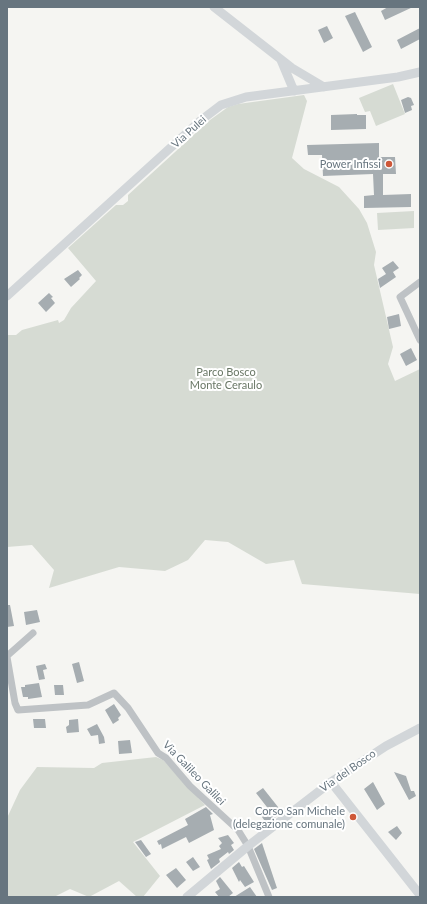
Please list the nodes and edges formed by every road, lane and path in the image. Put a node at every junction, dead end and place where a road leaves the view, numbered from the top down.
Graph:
1 (214, 7) edge
2 (290, 72) junction
3 (420, 72) edge
4 (324, 87) junction
5 (294, 91) junction
6 (274, 93) junction
7 (420, 282) edge
8 (7, 296) edge
9 (420, 340) edge
10 (33, 633) dead end
11 (7, 656) edge
12 (420, 728) edge
13 (331, 782) junction
14 (248, 846) junction
15 (420, 895) edge
16 (187, 897) edge
17 (269, 897) edge

1 - 2 main road
2 - 4 main road
2 - 5 main road
2 - 6 main road
3 - 4 main road, Via Pulei
4 - 5 main road, Via Pulei
5 - 6 main road, Via Pulei
6 - 8 main road, Via Pulei
7 - 9 street
10 - 11 street
11 - 14 street, Via Galileo Galilei
12 - 13 main road, Via del Bosco
13 - 14 main road, Via del Bosco
13 - 15 main road
14 - 16 main road, Via del Bosco
14 - 17 street, Via Galileo Galilei

